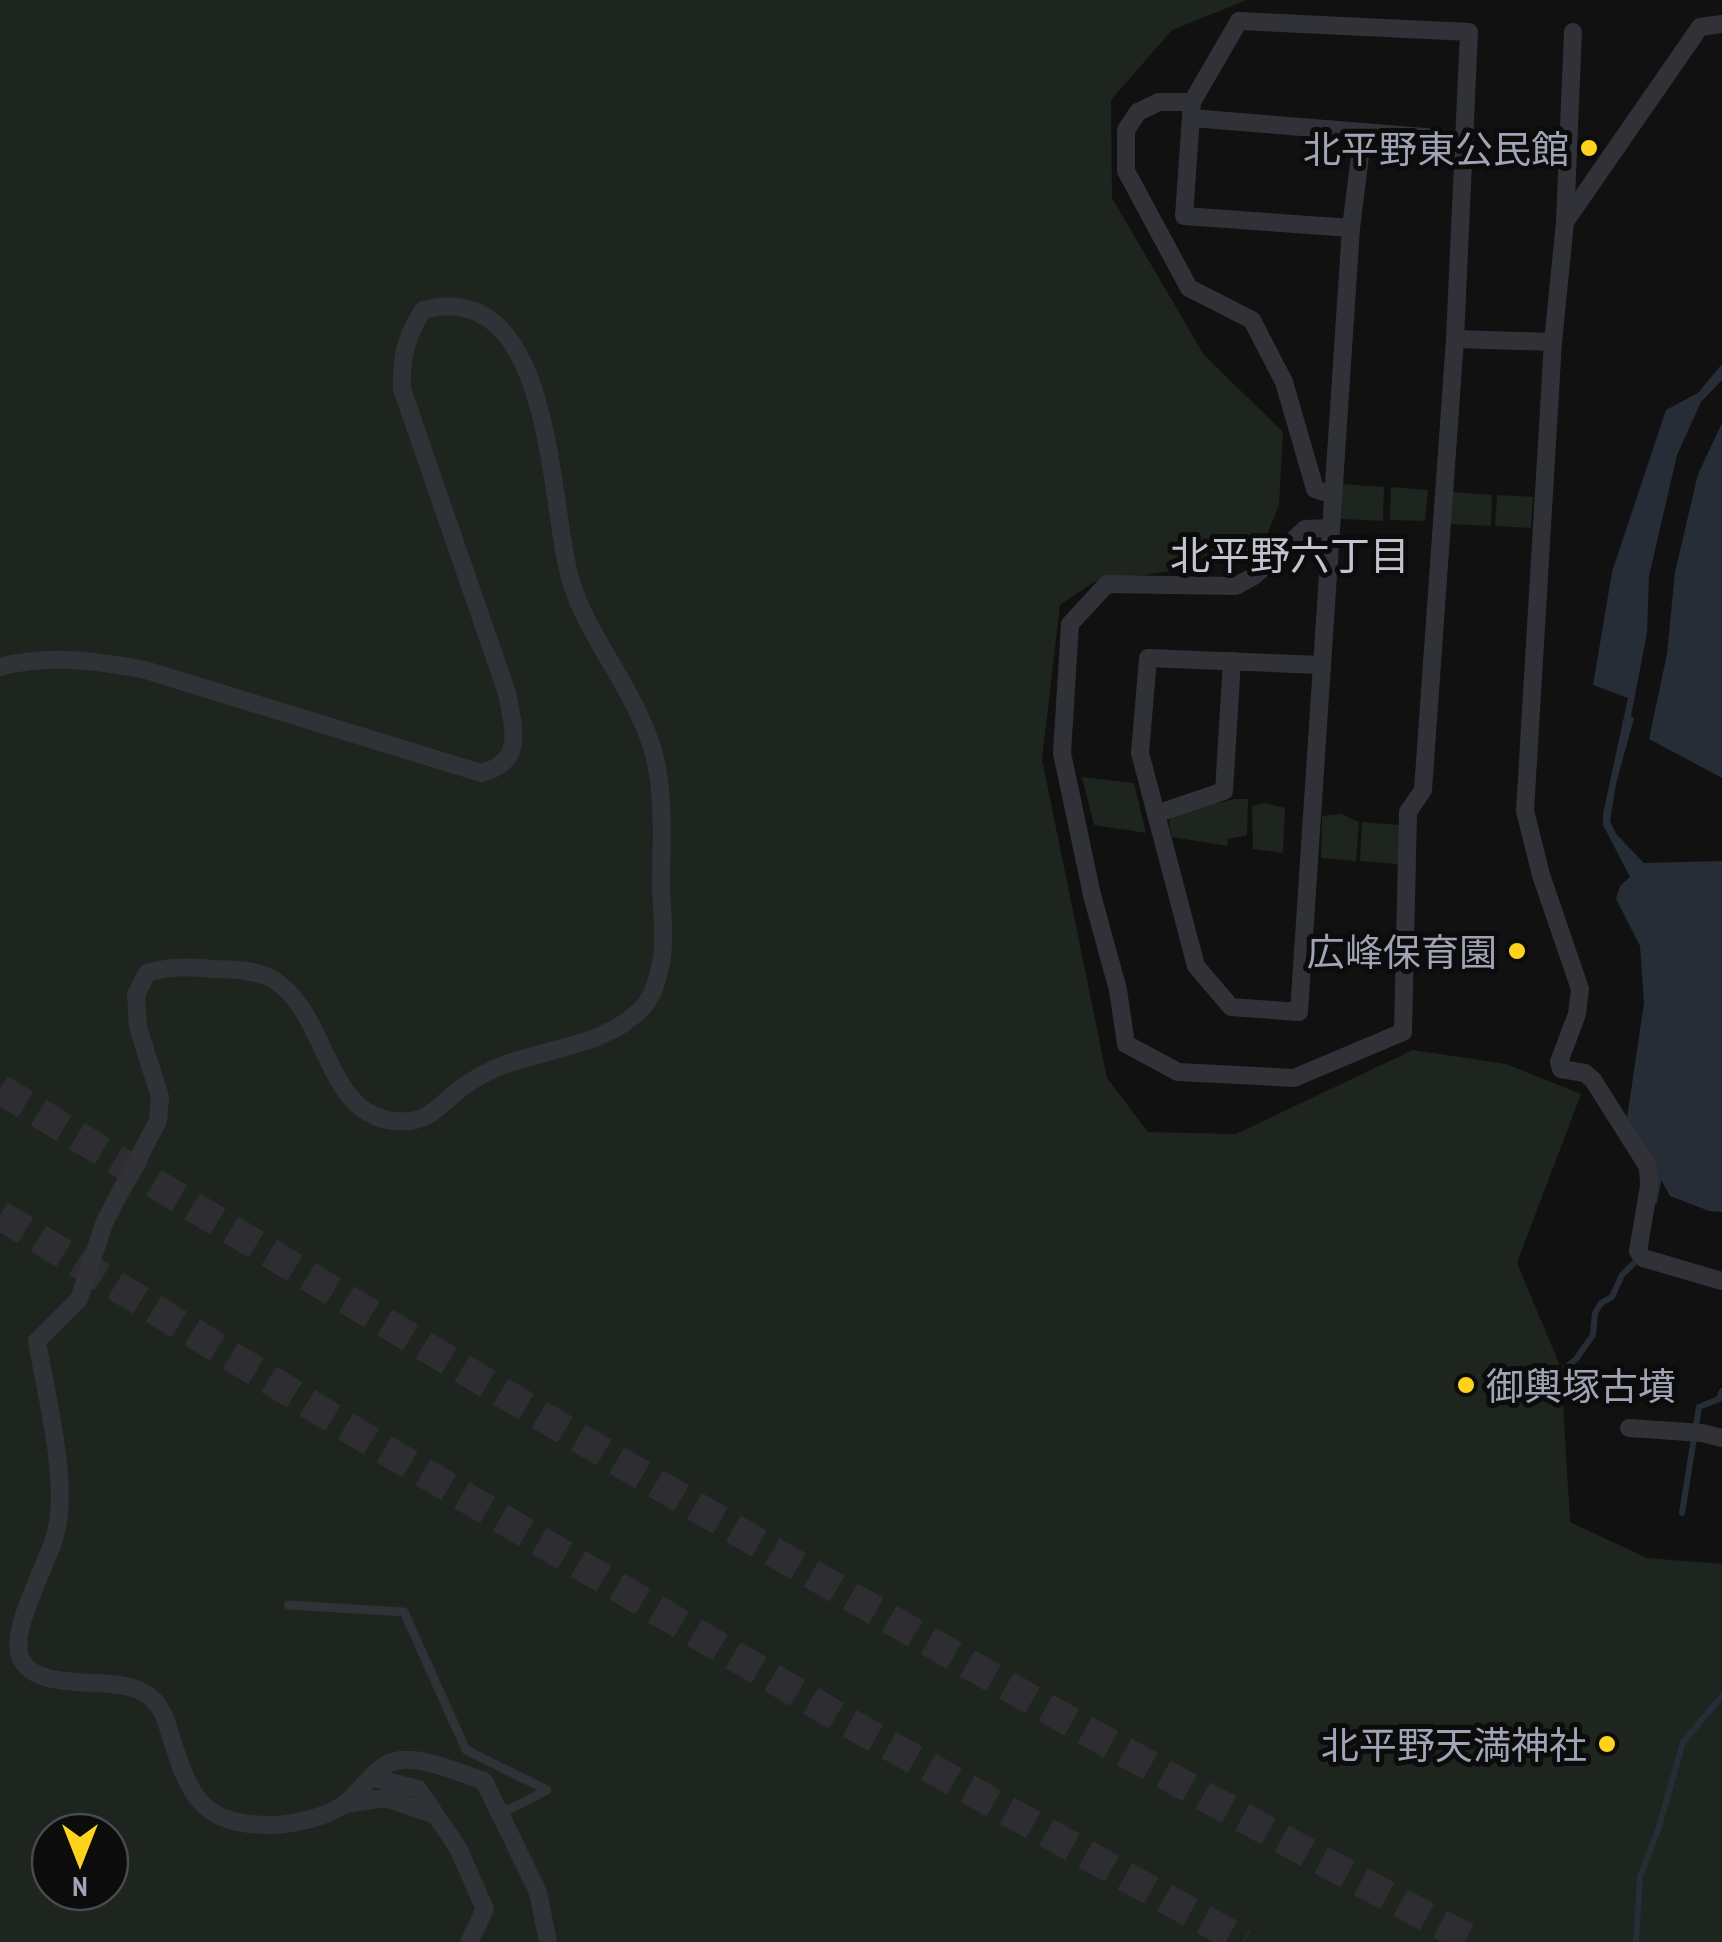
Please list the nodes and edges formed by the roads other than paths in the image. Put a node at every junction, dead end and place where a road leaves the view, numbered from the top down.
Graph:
1 (1722, 24) edge
2 (1573, 32) dead end
3 (1191, 110) junction
4 (1363, 132) junction
5 (1462, 140) junction
6 (1564, 222) junction
7 (1351, 228) junction
8 (1455, 339) junction
9 (1554, 342) junction
10 (1332, 495) junction
11 (1329, 528) junction
12 (1232, 662) junction
13 (1320, 665) junction
14 (0, 666) edge
15 (1156, 814) junction
16 (1722, 1280) edge
17 (1629, 1428) dead end
18 (1722, 1438) edge
19 (288, 1606) dead end
20 (372, 1777) junction
21 (344, 1804) junction
22 (500, 1814) junction
23 (437, 1816) junction
24 (469, 1942) edge
25 (548, 1942) edge

1 - 6 street
2 - 6 street
3 - 4 street
3 - 5 street
3 - 7 street
3 - 10 street
4 - 5 street
4 - 7 street
5 - 8 street
6 - 9 street
7 - 10 street
8 - 9 street
8 - 11 street
9 - 16 street
10 - 11 street
11 - 13 street
12 - 13 street
12 - 15 street
12 - 15 street
13 - 15 street
14 - 21 street
17 - 18 street
19 - 22 lane
20 - 21 street
20 - 22 street
20 - 23 street
21 - 23 street
22 - 25 street
23 - 24 street

